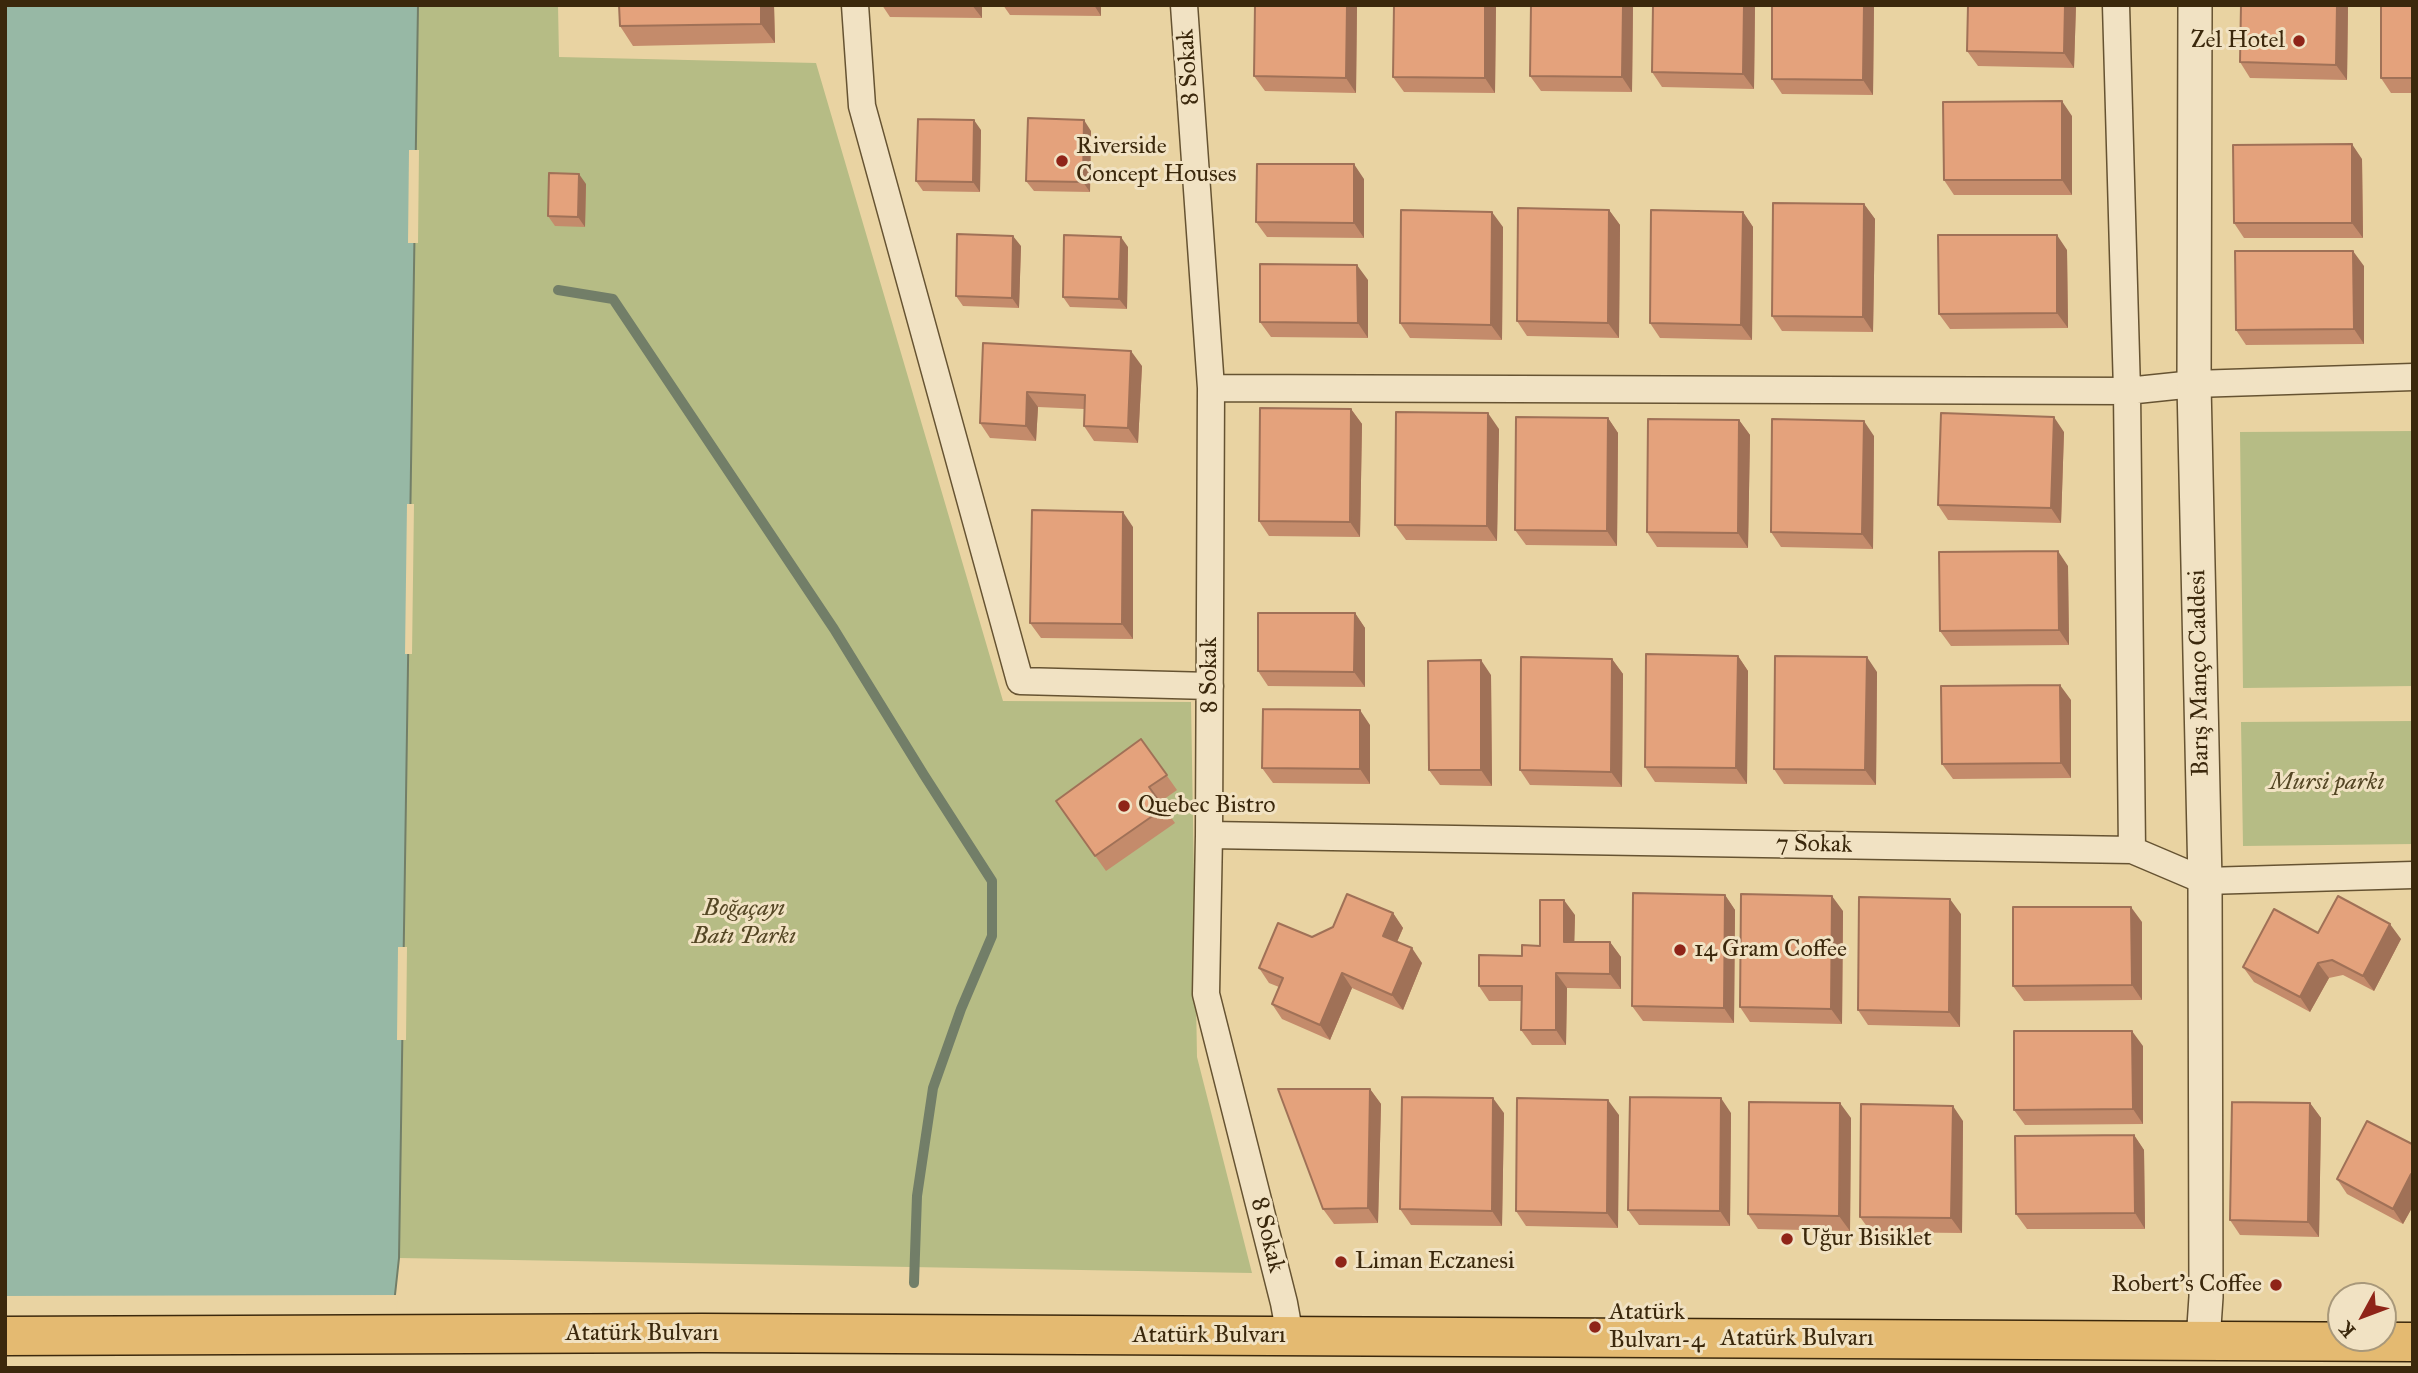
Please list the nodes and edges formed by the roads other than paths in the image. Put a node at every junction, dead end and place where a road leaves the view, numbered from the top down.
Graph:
1 (855, 5) edge
2 (1184, 5) edge
3 (2116, 5) edge
4 (2195, 5) edge
5 (2413, 377) edge
6 (2194, 384) junction
7 (1211, 388) junction
8 (2127, 391) junction
9 (1210, 686) junction
10 (1209, 835) junction
11 (2132, 850) junction
12 (2413, 875) edge
13 (2205, 881) junction
14 (5, 1336) edge
15 (1290, 1336) junction
16 (2203, 1341) junction
17 (2413, 1342) edge

1 - 9 street
2 - 7 street, 8 Sokak
3 - 8 street
4 - 6 street, Barış Manço Caddesi
5 - 6 street
6 - 8 street
6 - 13 street, Barış Manço Caddesi
7 - 8 street
7 - 9 street, 8 Sokak
8 - 11 street
9 - 10 street, 8 Sokak
10 - 11 street, 7 Sokak
10 - 15 street, 8 Sokak
11 - 13 street, 7 Sokak
12 - 13 street, 7 Sokak
13 - 16 street, Barış Manço Caddesi
14 - 15 main road, Atatürk Bulvarı
15 - 16 main road, Atatürk Bulvarı
16 - 17 main road, Atatürk Bulvarı

